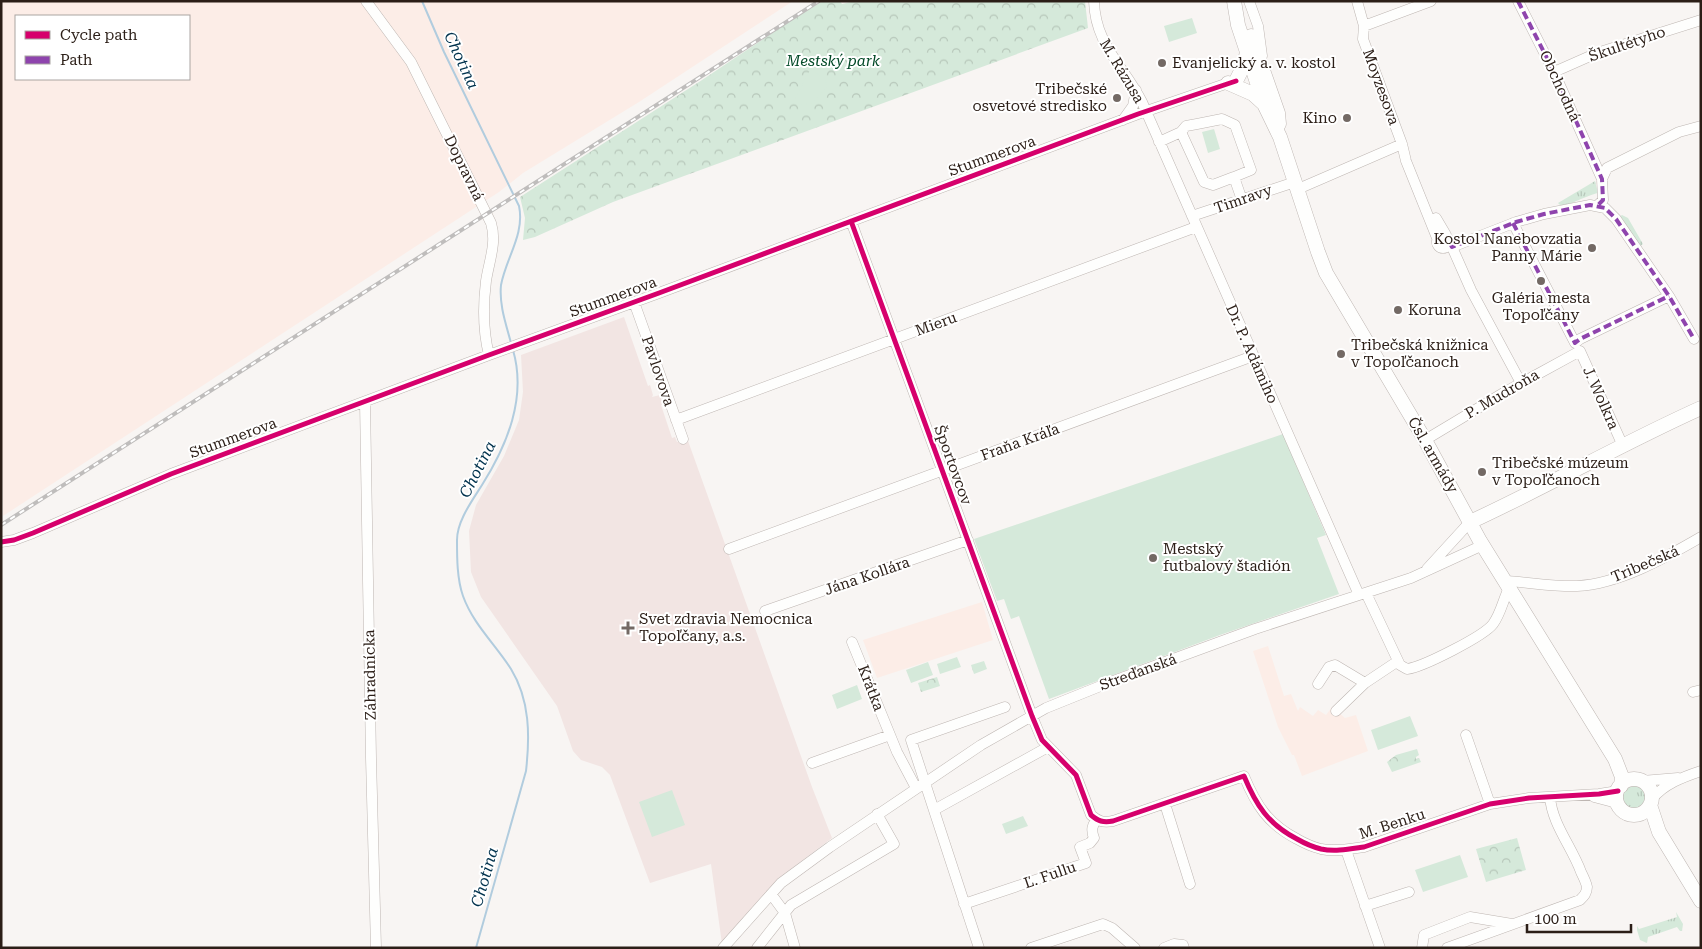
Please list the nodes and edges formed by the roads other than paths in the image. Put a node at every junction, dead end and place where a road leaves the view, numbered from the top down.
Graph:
1 (366, 1) edge
2 (1094, 1) edge
3 (1234, 1) edge
4 (1249, 1) edge
5 (1357, 1) edge
6 (1431, 1) edge
7 (1518, 1) edge
8 (1701, 20) edge
9 (1364, 26) junction
10 (1247, 52) junction
11 (1554, 72) junction
12 (1259, 73) junction
13 (1232, 82) junction
14 (1136, 90) junction
15 (1264, 104) junction
16 (1146, 112) junction
17 (1122, 121) junction
18 (1701, 126) edge
19 (1181, 132) junction
20 (1280, 137) junction
21 (1158, 142) junction
22 (1404, 149) junction
23 (1602, 173) junction
24 (1234, 177) junction
25 (1296, 186) junction
26 (1242, 200) junction
27 (1597, 206) junction
28 (1192, 216) junction
29 (851, 222) junction
30 (1515, 222) junction
31 (1196, 227) junction
32 (1446, 241) junction
33 (1669, 296) junction
34 (634, 302) junction
35 (894, 339) junction
36 (1694, 339) dead end
37 (1580, 351) joint
38 (489, 354) junction
39 (1254, 356) junction
40 (1521, 383) junction
41 (365, 402) junction
42 (1701, 408) edge
43 (676, 420) junction
44 (683, 439) dead end
45 (1425, 440) junction
46 (1623, 446) junction
47 (942, 470) junction
48 (1470, 522) junction
49 (1701, 537) edge
50 (968, 540) junction
51 (1, 542) edge
52 (1483, 545) junction
53 (729, 549) dead end
54 (1427, 570) junction
55 (1526, 582) junction
56 (1509, 588) junction
57 (1362, 594) junction
58 (765, 610) dead end
59 (852, 642) dead end
60 (1398, 661) junction
61 (1364, 683) junction
62 (1318, 684) dead end
63 (1005, 707) dead end
64 (1336, 711) dead end
65 (1032, 716) junction
66 (890, 735) junction
67 (1466, 735) dead end
68 (1048, 747) junction
69 (1615, 759) junction
70 (812, 762) dead end
71 (1701, 771) edge
72 (1684, 777) junction
73 (1640, 780) junction
74 (920, 785) junction
75 (1619, 788) junction
76 (1578, 796) junction
77 (1550, 797) junction
78 (1651, 802) junction
79 (1164, 804) junction
80 (1490, 804) junction
81 (1619, 806) junction
82 (934, 810) junction
83 (877, 814) junction
84 (1636, 814) junction
85 (1096, 820) junction
86 (1659, 832) junction
87 (1346, 850) junction
88 (1190, 884) dead end
89 (1409, 892) dead end
90 (771, 894) junction
91 (1701, 901) edge
92 (964, 904) junction
93 (1366, 906) junction
94 (785, 913) junction
95 (1513, 924) junction
96 (376, 948) edge
97 (723, 948) edge
98 (757, 948) edge
99 (795, 948) edge
100 (979, 948) edge
101 (1031, 948) edge
102 (1135, 948) edge
103 (1164, 948) edge
104 (1184, 948) edge
105 (1380, 948) edge
106 (1422, 948) edge
107 (1447, 948) edge

1 - 38 street, Dopravná
2 - 14 street, M. Rázusa
3 - 10 main road
3 - 12 main road
4 - 12 street
5 - 9 street, Moyzesova
6 - 9 street
7 - 11 street, Obchodná
8 - 11 street, Škultétyho
9 - 22 street, Moyzesova
10 - 12 main road
10 - 13 main road
11 - 23 street, Obchodná
12 - 13 main road
12 - 15 main road, Čsl. armády
12 - 20 main road, Čsl. armády
13 - 15 main road
13 - 16 street, Stummerova
14 - 16 street, M. Rázusa
14 - 17 street
15 - 20 main road, Čsl. armády
16 - 17 street, Stummerova
16 - 21 street, Dr. P. Adámiho
17 - 29 street, Stummerova
18 - 23 street
19 - 21 street
19 - 24 street
19 - 24 street
20 - 25 main road, Čsl. armády
21 - 28 street, Dr. P. Adámiho
22 - 25 street, Timravy
22 - 32 street, Moyzesova
23 - 27 street
24 - 26 street
25 - 26 street, Timravy
25 - 45 main road, Čsl. armády
26 - 28 street, Timravy
27 - 30 street
27 - 33 street
28 - 31 street, Dr. P. Adámiho
29 - 34 street, Stummerova
29 - 35 street, Športovcov
30 - 32 street
30 - 33 street
31 - 35 street, Mieru
31 - 39 street, Dr. P. Adámiho
32 - 40 street, Moyzesova
33 - 36 street
34 - 38 street, Stummerova
34 - 43 street, Pavlovova
35 - 43 street, Mieru
35 - 47 street, Športovcov
37 - 40 street, P. Mudroňa
37 - 46 street, J. Wolkra
38 - 41 street, Stummerova
39 - 47 street, Fraňa Kráľa
39 - 57 street, Dr. P. Adámiho
40 - 45 street, P. Mudroňa
41 - 51 street, Stummerova
41 - 96 street, Záhradnícka
42 - 46 main road
43 - 44 street, Pavlovova
45 - 48 main road, Čsl. armády
46 - 48 main road
47 - 50 street, Športovcov
47 - 53 street, Fraňa Kráľa
48 - 52 main road, Čsl. armády
48 - 54 street, Streďanská
49 - 55 street, Tribečská
50 - 58 street, Jána Kollára
50 - 65 street, Športovcov
52 - 54 street, Streďanská
52 - 56 main road, Čsl. armády
54 - 57 street, Streďanská
55 - 56 street, Tribečská
55 - 56 street
56 - 60 street
56 - 69 main road, Čsl. armády
57 - 60 street
57 - 65 street, Streďanská
59 - 66 street, Krátka
60 - 61 street
61 - 62 street
61 - 64 street
63 - 74 street
65 - 68 street, Športovcov
65 - 74 street, Streďanská
66 - 70 street
66 - 74 street, Krátka
67 - 80 street
68 - 82 street
68 - 85 street, Športovcov
69 - 73 main road, Čsl. armády
69 - 75 main road, Čsl. armády
71 - 72 street
72 - 73 street
72 - 78 street
73 - 75 main road
73 - 78 main road
74 - 82 street
74 - 83 street, Streďanská
75 - 76 street, M. Benku
75 - 81 main road
76 - 77 street, M. Benku
76 - 81 street, M. Benku
77 - 80 street, M. Benku
77 - 95 street
78 - 84 main road
78 - 86 main road
79 - 85 street
79 - 87 street, M. Benku
79 - 88 street
80 - 87 street, M. Benku
81 - 84 main road
82 - 92 street
83 - 90 street, Streďanská
83 - 94 street
84 - 86 main road
85 - 92 street, Ľ. Fullu
86 - 91 main road
87 - 93 street
89 - 93 street
90 - 94 street
90 - 97 street, Streďanská
92 - 100 street
93 - 105 street
94 - 98 street
94 - 99 street
95 - 106 street
95 - 107 street
101 - 102 street
103 - 104 street

